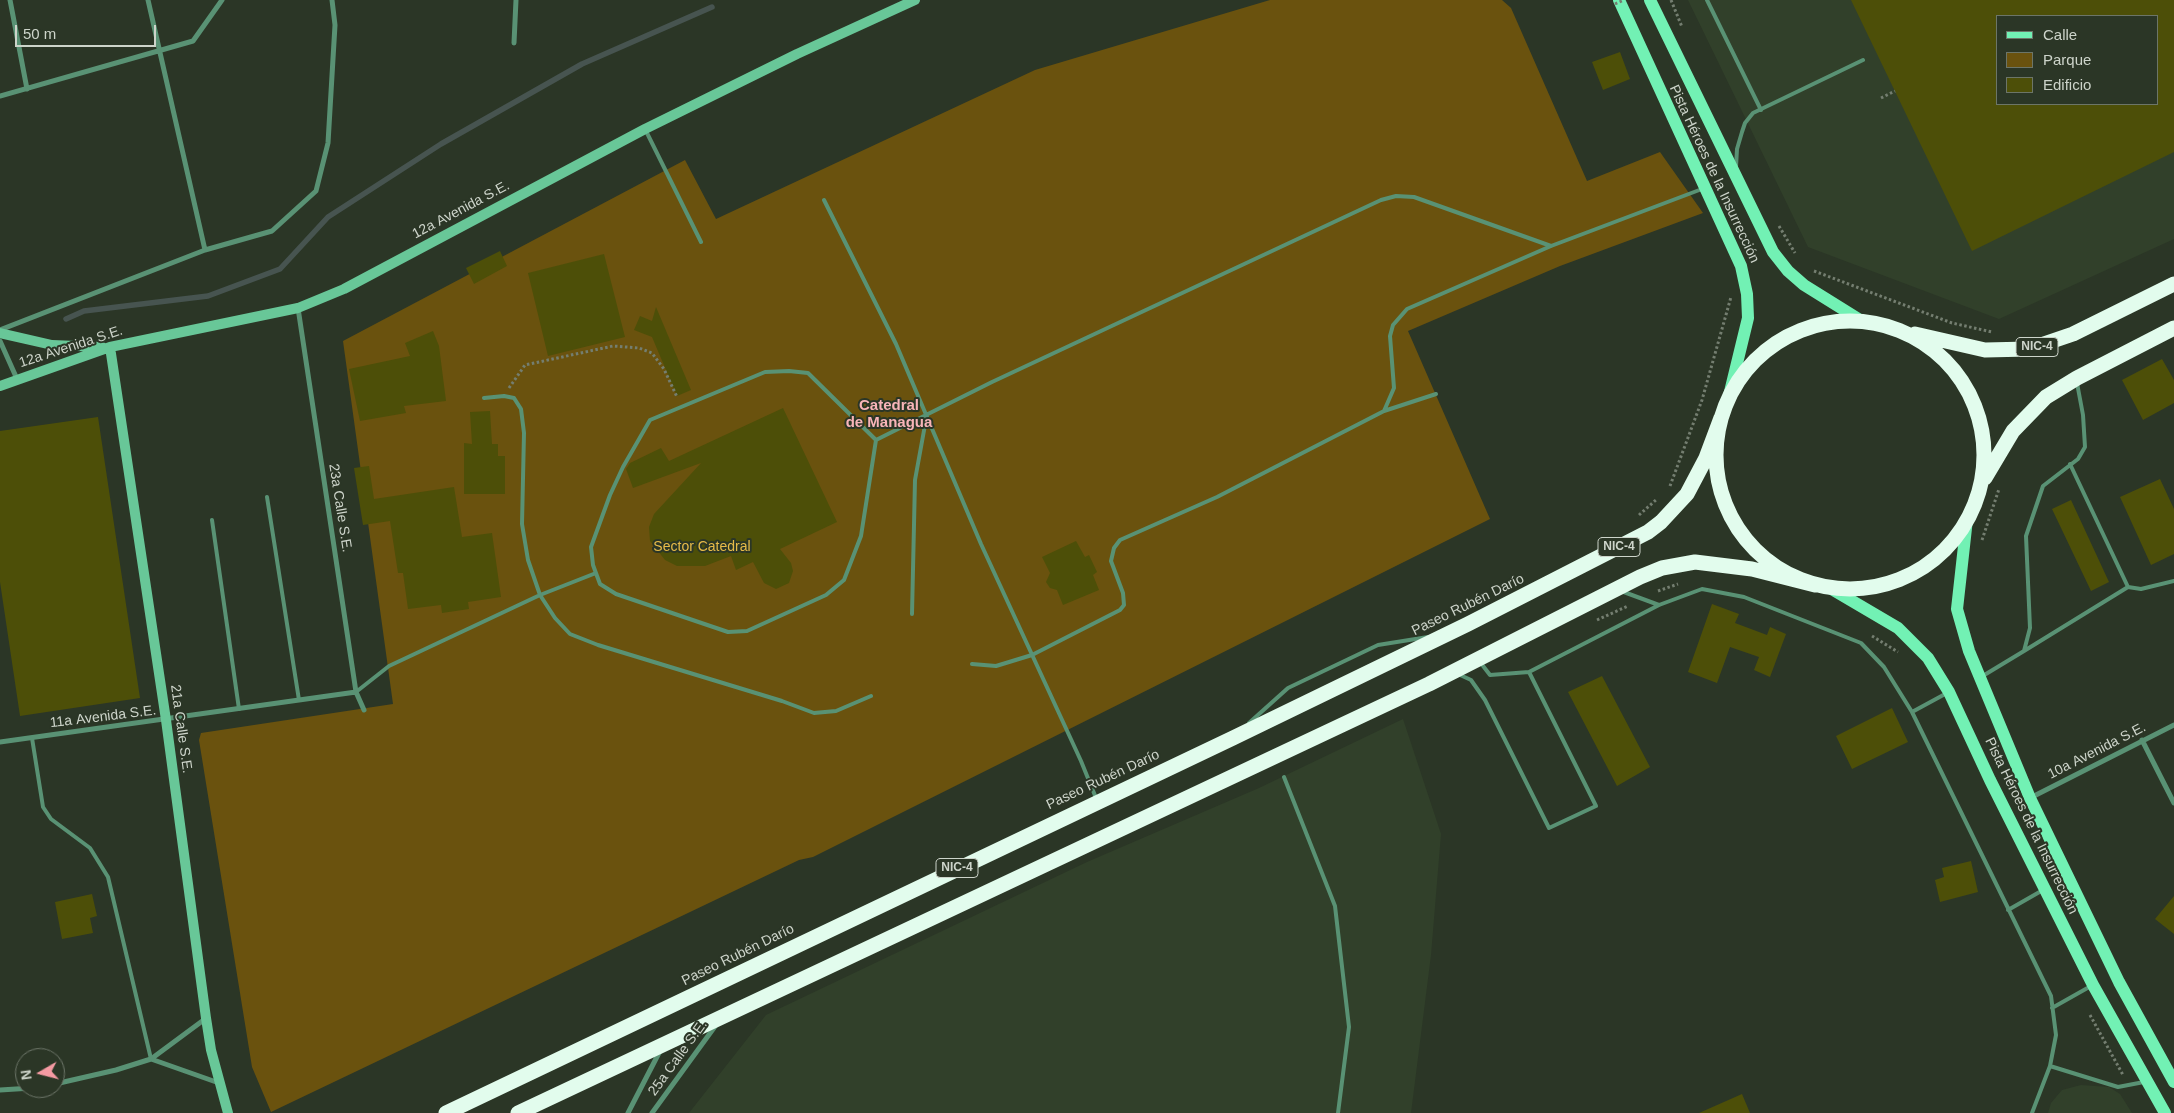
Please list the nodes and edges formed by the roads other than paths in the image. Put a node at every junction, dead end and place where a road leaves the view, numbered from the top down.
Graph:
1 (10, 0) edge
2 (148, 0) edge
3 (222, 0) edge
4 (332, 0) edge
5 (516, 0) edge
6 (915, 0) edge
7 (1650, 0) edge
8 (1707, 0) edge
9 (1617, 2) edge
10 (514, 43) dead end
11 (160, 52) junction
12 (1863, 60) dead end
13 (27, 89) junction
14 (0, 96) edge
15 (1761, 110) junction
16 (645, 129) junction
17 (1736, 178) junction
18 (1704, 188) junction
19 (824, 200) dead end
20 (701, 242) dead end
21 (1551, 246) junction
22 (205, 250) junction
23 (2174, 284) edge
24 (298, 308) junction
25 (1864, 323) junction
26 (1889, 328) junction
27 (2174, 328) edge
28 (0, 331) edge
29 (0, 341) edge
30 (110, 347) junction
31 (2076, 378) junction
32 (17, 379) junction
33 (0, 386) edge
34 (1436, 394) dead end
35 (1729, 396) junction
36 (484, 398) dead end
37 (1384, 412) junction
38 (927, 414) junction
39 (1720, 418) junction
40 (876, 440) junction
41 (2070, 464) junction
42 (1980, 488) junction
43 (267, 497) dead end
44 (1967, 519) junction
45 (212, 520) dead end
46 (596, 573) junction
47 (2174, 581) edge
48 (1822, 586) junction
49 (2128, 587) junction
50 (1614, 589) junction
51 (540, 595) junction
52 (1659, 605) junction
53 (912, 614) dead end
54 (2024, 651) junction
55 (1032, 655) junction
56 (1478, 659) junction
57 (972, 664) dead end
58 (1529, 672) junction
59 (1980, 678) junction
60 (1428, 684) junction
61 (356, 692) junction
62 (1950, 692) junction
63 (871, 696) dead end
64 (299, 700) junction
65 (239, 709) junction
66 (364, 710) dead end
67 (1912, 712) junction
68 (166, 720) junction
69 (2174, 725) edge
70 (32, 738) junction
71 (2142, 740) junction
72 (0, 742) edge
73 (1284, 777) dead end
74 (2030, 798) junction
75 (1097, 801) junction
76 (2174, 803) edge
77 (2044, 889) junction
78 (2008, 910) junction
79 (2094, 985) junction
80 (2052, 1008) junction
81 (722, 1016) junction
82 (206, 1018) junction
83 (663, 1046) junction
84 (151, 1059) junction
85 (2050, 1066) junction
86 (2146, 1081) junction
87 (65, 1082) edge
88 (2174, 1082) edge
89 (220, 1084) junction
90 (15, 1089) edge
91 (0, 1090) edge
92 (228, 1113) edge
93 (446, 1113) edge
94 (518, 1113) edge
95 (628, 1113) edge
96 (652, 1113) edge
97 (1338, 1113) edge
98 (2032, 1113) edge
99 (2165, 1113) edge

1 - 13 street
2 - 11 street
3 - 11 street
4 - 22 street
5 - 10 street
6 - 16 street, 12a Avenida S.E.
7 - 17 main road, Pista Héroes de la Insurrección
8 - 15 lane
9 - 18 main road, Pista Héroes de la Insurrección
11 - 13 street
11 - 22 street
12 - 15 lane
13 - 14 street
15 - 17 lane
16 - 20 lane
16 - 24 street, 12a Avenida S.E.
17 - 25 main road, Pista Héroes de la Insurrección
18 - 21 lane
18 - 35 main road, Pista Héroes de la Insurrección
19 - 38 lane
21 - 37 lane
21 - 38 lane
22 - 28 street
23 - 26 highway, NIC-4
24 - 30 street, 12a Avenida S.E.
24 - 61 street, 23a Calle S.E.
25 - 26 highway, NIC-4
25 - 35 highway, NIC-4
26 - 42 highway, NIC-4
27 - 31 highway, NIC-4
28 - 30 street
29 - 32 street
30 - 32 street, 12a Avenida S.E.
30 - 68 street, 21a Calle S.E.
31 - 41 lane
31 - 42 highway, NIC-4
32 - 33 street, 12a Avenida S.E.
34 - 37 lane
35 - 39 highway, NIC-4
36 - 51 lane
37 - 55 lane
38 - 40 lane
38 - 53 lane
38 - 55 lane
39 - 48 highway, NIC-4
39 - 75 highway, Paseo Rubén Darío / NIC-4
40 - 46 lane
40 - 46 lane
41 - 49 lane
41 - 54 lane
42 - 44 highway, NIC-4
43 - 64 lane
44 - 48 highway, NIC-4
44 - 59 main road, Pista Héroes de la Insurrección
45 - 65 lane
46 - 51 lane
47 - 49 lane
48 - 50 highway, NIC-4
48 - 62 main road, Pista Héroes de la Insurrección
49 - 54 lane
50 - 52 lane
50 - 56 highway, NIC-4
51 - 61 lane
51 - 63 lane
52 - 58 lane
52 - 67 lane
54 - 59 lane
55 - 57 lane
55 - 75 lane
56 - 58 lane
56 - 60 highway, NIC-4
58 - 60 lane
59 - 74 main road, Pista Héroes de la Insurrección
60 - 81 highway, NIC-4
61 - 64 street, 11a Avenida S.E.
61 - 66 street, 23a Calle S.E.
62 - 67 lane
62 - 77 main road, Pista Héroes de la Insurrección
64 - 65 street, 11a Avenida S.E.
65 - 68 street, 11a Avenida S.E.
67 - 78 lane
68 - 70 street, 11a Avenida S.E.
68 - 82 street, 21a Calle S.E.
69 - 71 street, 10a Avenida S.E.
70 - 72 street, 11a Avenida S.E.
70 - 84 lane
71 - 74 street, 10a Avenida S.E.
71 - 76 street
73 - 97 lane
74 - 88 main road, Pista Héroes de la Insurrección
75 - 93 highway, Paseo Rubén Darío / NIC-4
77 - 78 lane
77 - 79 main road, Pista Héroes de la Insurrección
78 - 80 lane
79 - 80 lane
79 - 86 main road, Pista Héroes de la Insurrección
80 - 85 lane
81 - 83 highway, NIC-4
81 - 96 street, 25a Calle S.E.
82 - 84 street
82 - 89 street, 21a Calle S.E.
83 - 94 highway, NIC-4
83 - 95 street, 25a Calle S.E.
84 - 87 street
84 - 89 street
85 - 86 lane
85 - 98 lane
86 - 99 main road, Pista Héroes de la Insurrección
89 - 92 street, 21a Calle S.E.
90 - 91 street

